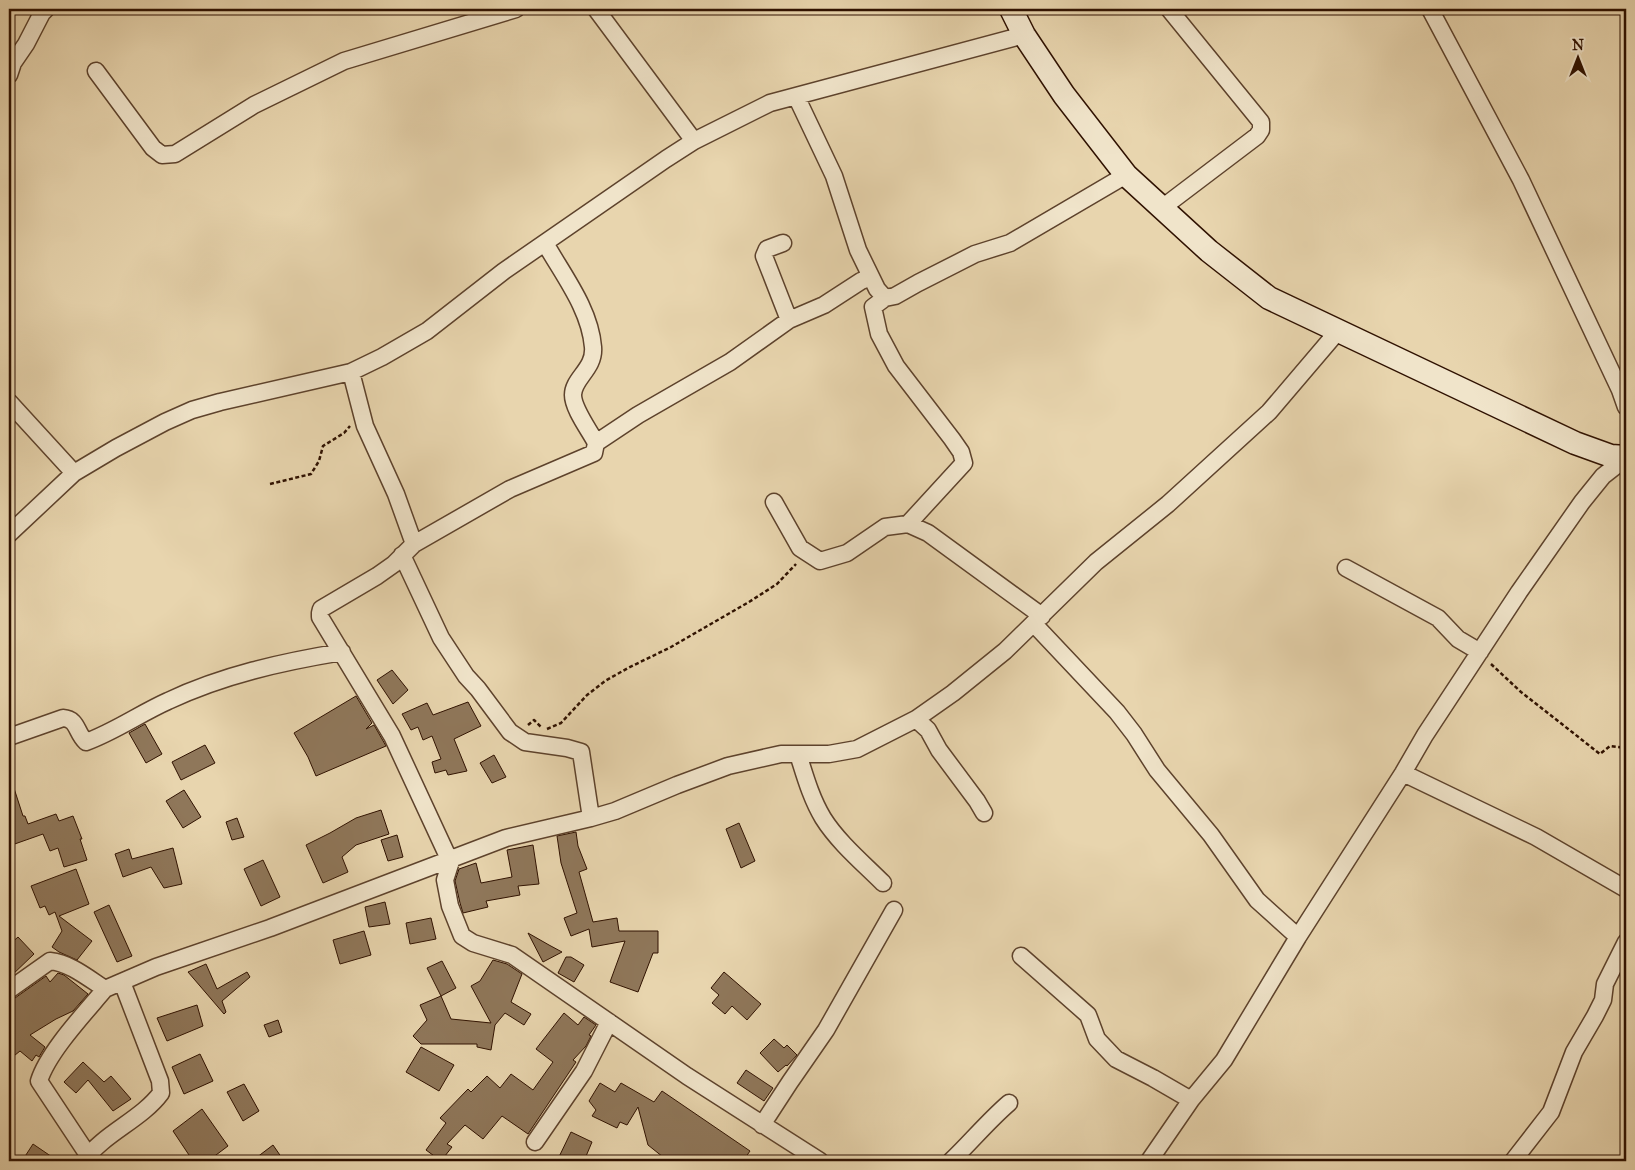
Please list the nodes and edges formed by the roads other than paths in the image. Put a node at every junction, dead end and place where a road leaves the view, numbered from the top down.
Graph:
1 (46, 9) edge
2 (516, 9) edge
3 (596, 9) edge
4 (1011, 9) edge
5 (1169, 9) edge
6 (1430, 9) edge
7 (1024, 34) junction
8 (96, 71) dead end
9 (9, 75) edge
10 (796, 96) junction
11 (694, 141) junction
12 (1126, 176) junction
13 (1162, 208) junction
14 (545, 243) junction
15 (782, 243) dead end
16 (871, 277) junction
17 (885, 298) junction
18 (789, 320) junction
19 (1338, 331) junction
20 (351, 372) junction
21 (9, 402) edge
22 (1626, 407) edge
23 (596, 443) junction
24 (1626, 457) edge
25 (74, 473) junction
26 (774, 502) dead end
27 (908, 524) junction
28 (9, 534) edge
29 (408, 550) junction
30 (1346, 568) dead end
31 (1038, 620) junction
32 (342, 652) junction
33 (1480, 652) junction
34 (916, 719) junction
35 (9, 737) edge
36 (798, 754) junction
37 (1403, 773) junction
38 (984, 813) dead end
39 (591, 818) junction
40 (450, 858) junction
41 (883, 883) dead end
42 (1626, 888) edge
43 (894, 910) dead end
44 (1298, 937) junction
45 (1626, 942) edge
46 (1021, 956) dead end
47 (122, 982) junction
48 (105, 989) junction
49 (9, 990) edge
50 (610, 1022) junction
51 (1191, 1100) junction
52 (1009, 1103) dead end
53 (762, 1125) junction
54 (535, 1142) dead end
55 (86, 1158) edge
56 (820, 1161) edge
57 (952, 1161) edge
58 (1149, 1161) edge
59 (1513, 1161) edge

1 - 9 street
2 - 8 street
3 - 11 street
4 - 7 street
5 - 13 street
6 - 22 street
7 - 10 street
7 - 12 street
10 - 11 street
10 - 16 street
11 - 14 street
12 - 13 street
12 - 17 street
13 - 19 street
14 - 20 street
14 - 23 street
15 - 18 street
16 - 17 street
16 - 18 street
17 - 27 street
18 - 23 street
19 - 24 street
19 - 31 street
20 - 25 street
20 - 29 street
21 - 25 street
23 - 29 street
24 - 33 street
25 - 28 street
26 - 27 street
27 - 31 street
29 - 32 street
29 - 39 street
30 - 33 street
31 - 34 street
31 - 44 street
32 - 35 street
32 - 40 street
33 - 37 street
34 - 36 street
34 - 38 street
36 - 39 street
36 - 41 street
37 - 42 street
37 - 44 street
39 - 40 street
40 - 47 street
40 - 50 street
43 - 53 street
44 - 51 street
45 - 59 street
46 - 51 street
47 - 48 street
47 - 55 street
48 - 49 street
48 - 55 street
50 - 53 street
50 - 54 street
51 - 58 street
52 - 57 street
53 - 56 street

